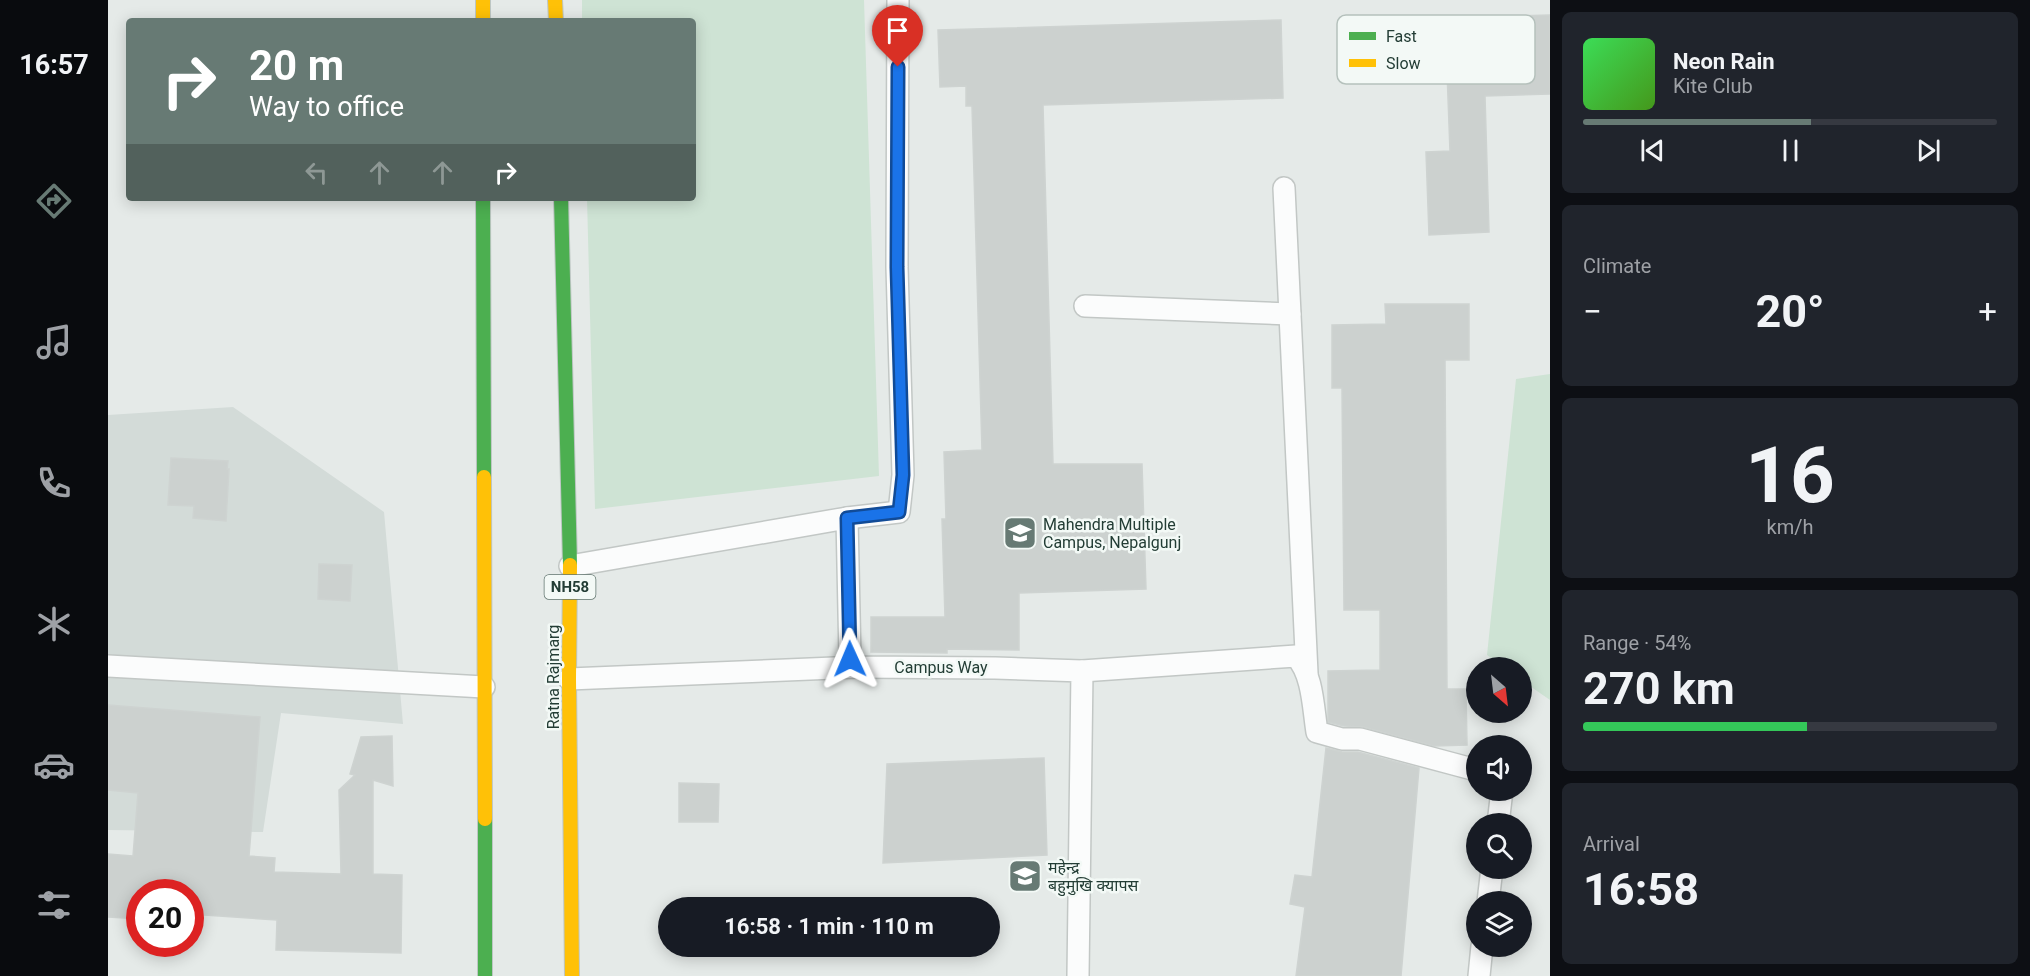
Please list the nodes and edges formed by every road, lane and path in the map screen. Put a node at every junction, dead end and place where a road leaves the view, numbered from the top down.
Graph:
1 (483, 0) edge
2 (555, 0) edge
3 (898, 0) edge
4 (483, 18) edge
5 (556, 18) edge
6 (1284, 188) dead end
7 (483, 201) edge
8 (561, 201) edge
9 (1085, 306) dead end
10 (1290, 314) junction
11 (847, 518) junction
12 (570, 566) junction
13 (108, 666) edge
14 (858, 667) junction
15 (1082, 671) junction
16 (1307, 673) junction
17 (568, 679) junction
18 (484, 687) junction
19 (1466, 767) edge
20 (1481, 957) edge
21 (485, 976) edge
22 (572, 976) edge
23 (1078, 976) edge
24 (1479, 976) edge

1 - 4 highway
2 - 5 highway
3 - 11 lane
6 - 10 lane
7 - 18 highway
8 - 12 highway, Ratna Rajmarg / NH58
9 - 10 lane
10 - 16 lane
11 - 12 lane
11 - 14 lane
12 - 17 highway, Ratna Rajmarg / NH58
13 - 18 lane
14 - 15 lane, Campus Way
14 - 17 lane, Campus Way
15 - 16 lane, Campus Way
15 - 23 lane
16 - 19 lane
17 - 22 highway, Ratna Rajmarg / NH58
18 - 21 highway
20 - 24 lane

